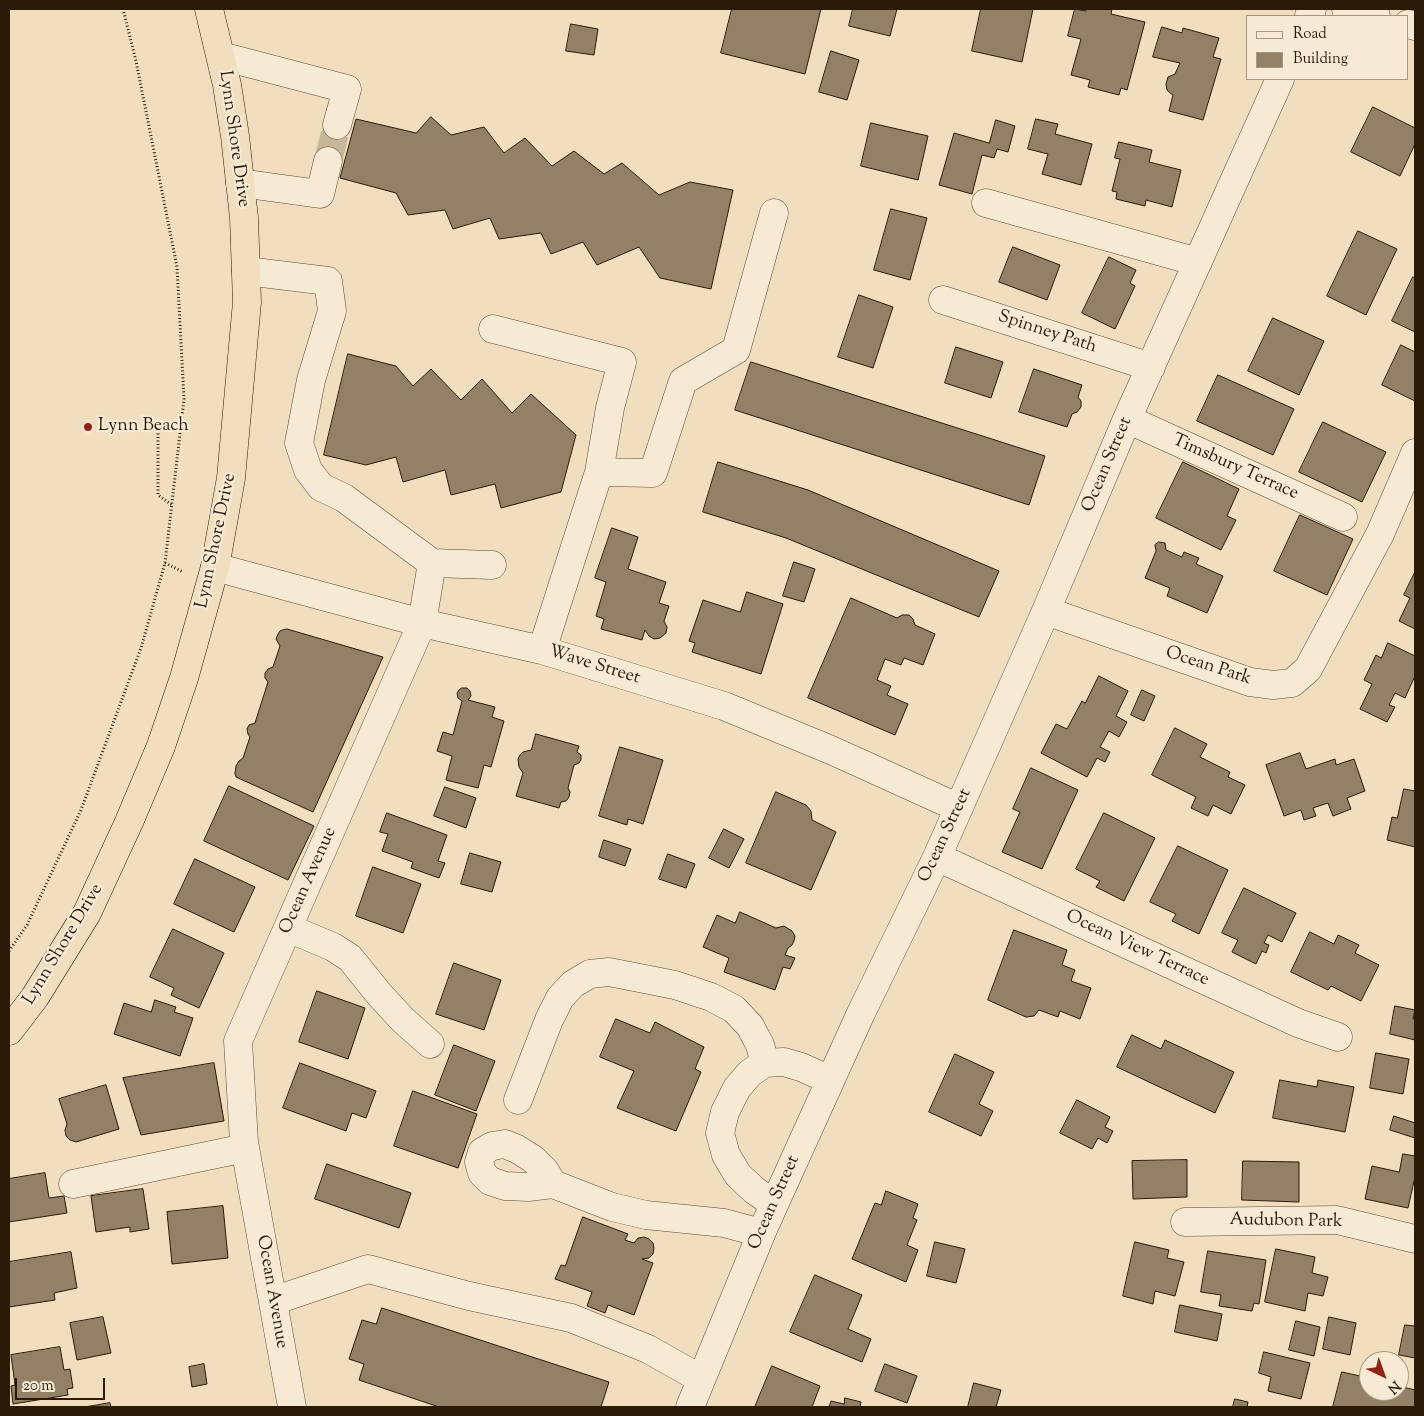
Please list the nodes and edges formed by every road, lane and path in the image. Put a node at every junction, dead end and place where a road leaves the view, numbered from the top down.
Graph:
1 (123, 9) edge
2 (209, 9) edge
3 (1346, 9) edge
4 (1372, 15) edge
5 (220, 56) junction
6 (1280, 80) edge
7 (337, 125) tunnel mouth
8 (328, 161) tunnel mouth
9 (240, 183) junction
10 (986, 203) dead end
11 (774, 214) dead end
12 (1198, 262) junction
13 (246, 272) junction
14 (943, 300) dead end
15 (493, 329) dead end
16 (1150, 367) junction
17 (1127, 419) junction
18 (158, 430) dead end
19 (1415, 453) edge
20 (599, 472) junction
21 (172, 505) junction
22 (1343, 517) dead end
23 (432, 563) junction
24 (492, 565) dead end
25 (214, 567) junction
26 (1046, 611) junction
27 (422, 622) junction
28 (542, 650) junction
29 (959, 808) junction
30 (936, 857) junction
31 (288, 928) junction
32 (9, 952) edge
33 (9, 1031) edge
34 (1338, 1037) dead end
35 (430, 1044) dead end
36 (765, 1063) junction
37 (830, 1080) junction
38 (518, 1100) dead end
39 (245, 1148) junction
40 (73, 1184) dead end
41 (553, 1184) dead end
42 (774, 1204) junction
43 (1185, 1222) dead end
44 (761, 1233) junction
45 (1415, 1239) edge
46 (273, 1301) junction
47 (701, 1379) junction
48 (292, 1407) edge
49 (690, 1407) edge

1 - 21 path
2 - 5 highway, Lynn Shore Drive
3 - 4 street
5 - 7 street
5 - 9 highway, Lynn Shore Drive
6 - 12 street, Ocean Street
8 - 9 street
9 - 13 highway, Lynn Shore Drive
10 - 12 street
11 - 20 street
12 - 16 street, Ocean Street
13 - 23 street
13 - 25 highway, Lynn Shore Drive
14 - 16 street, Spinney Path
15 - 20 street
16 - 17 street, Ocean Street
17 - 22 street, Timsbury Terrace
17 - 26 street, Ocean Street
18 - 21 path
19 - 26 street, Ocean Park
20 - 28 street
21 - 32 path
23 - 24 street
23 - 27 street, Ocean Avenue
25 - 27 street, Wave Street
25 - 33 highway, Lynn Shore Drive
26 - 29 street, Ocean Street
27 - 28 street, Wave Street
27 - 31 street, Ocean Avenue
28 - 29 street, Wave Street
29 - 30 street, Ocean Street
30 - 34 street, Ocean View Terrace
30 - 37 street, Ocean Street
31 - 35 street
31 - 39 street, Ocean Avenue
36 - 37 street
36 - 38 street
36 - 42 street
37 - 42 street, Ocean Street
39 - 40 street
39 - 46 street, Ocean Avenue
41 - 44 street
42 - 44 street, Ocean Street
43 - 45 street, Audubon Park
44 - 47 street, Ocean Street
46 - 47 street
46 - 48 street, Ocean Avenue
47 - 49 street, Ocean Street

